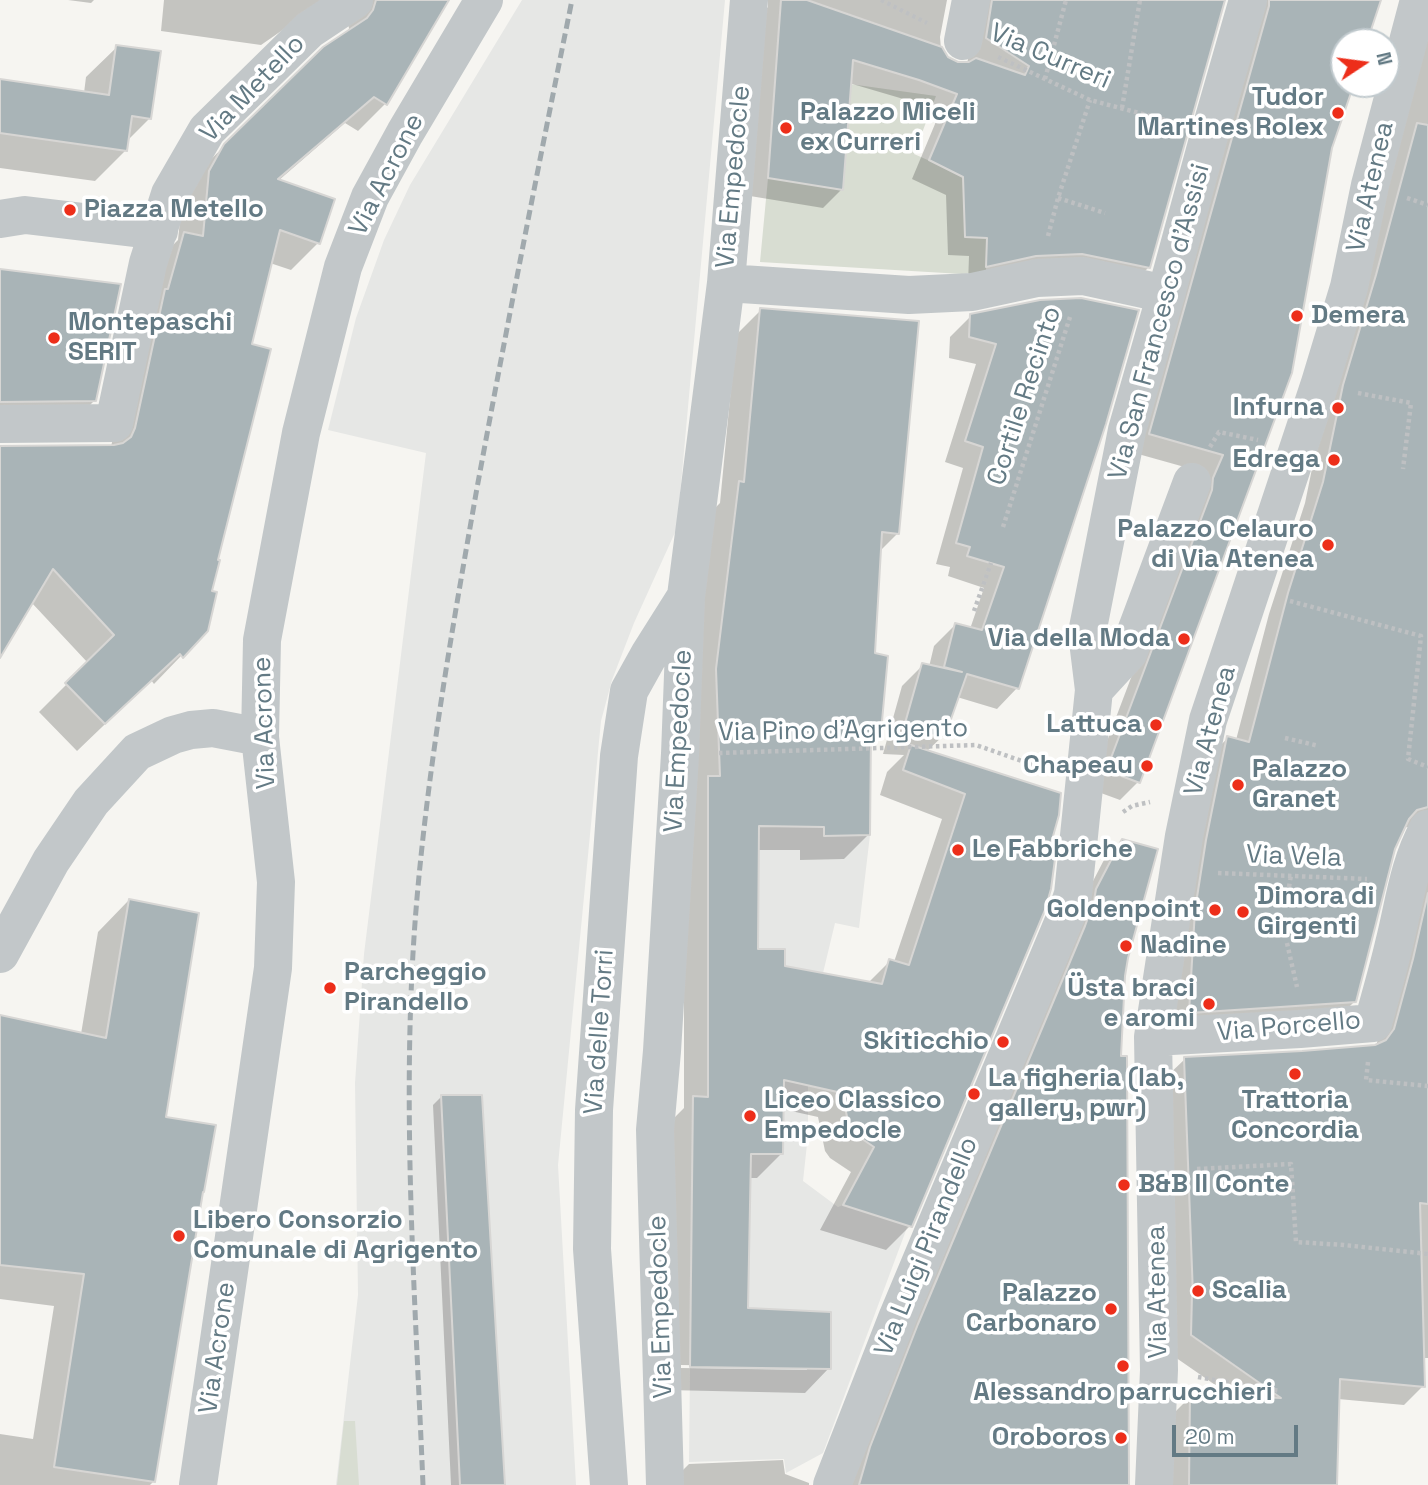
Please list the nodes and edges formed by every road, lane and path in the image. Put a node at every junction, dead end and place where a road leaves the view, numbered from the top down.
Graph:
1 (354, 0) edge
2 (484, 0) edge
3 (749, 0) edge
4 (881, 0) edge
5 (971, 0) edge
6 (1066, 0) edge
7 (1140, 0) edge
8 (1248, 0) edge
9 (1419, 0) edge
10 (963, 41) junction
11 (1045, 79) junction
12 (1090, 100) junction
13 (1122, 108) junction
14 (1210, 132) junction
15 (1058, 198) junction
16 (1105, 213) dead end
17 (0, 219) edge
18 (159, 231) junction
19 (1083, 276) junction
20 (1037, 278) junction
21 (726, 283) junction
22 (1166, 294) junction
23 (1320, 383) junction
24 (0, 424) edge
25 (1298, 449) junction
26 (1403, 469) dead end
27 (1192, 482) joint
28 (1003, 527) dead end
29 (991, 563) dead end
30 (1252, 591) junction
31 (686, 596) junction
32 (974, 611) dead end
33 (1094, 690) junction
34 (260, 737) junction
35 (1285, 738) dead end
36 (1319, 746) dead end
37 (680, 754) junction
38 (1428, 767) edge
39 (1084, 783) junction
40 (1418, 852) edge
41 (1179, 872) junction
42 (1291, 875) junction
43 (1290, 887) dead end
44 (1073, 894) joint
45 (1287, 943) dead end
46 (0, 954) edge
47 (1297, 987) dead end
48 (1373, 1023) junction
49 (1153, 1037) junction
50 (1428, 1086) edge
51 (1155, 1171) junction
52 (1428, 1254) edge
53 (1159, 1370) junction
54 (1280, 1391) dead end
55 (198, 1485) edge
56 (609, 1485) edge
57 (666, 1485) edge
58 (832, 1485) edge
59 (1154, 1485) edge

1 - 18 street, Via Metello
2 - 34 street, Via Acrone
3 - 21 street, Via Empedocle
4 - 10 path, Via Curreri
5 - 10 street
6 - 11 path
7 - 13 path
8 - 14 street, Via San Francesco d'Assisi
9 - 23 street, Via Atenea
10 - 11 path, Via Curreri
11 - 12 path, Via Curreri
12 - 13 path, Via Curreri
12 - 15 path
13 - 14 path, Via Curreri
14 - 22 street, Via San Francesco d'Assisi
15 - 16 path
15 - 20 path
17 - 18 street
18 - 24 street
19 - 20 street
19 - 22 street
19 - 28 path, Cortile Recinto
20 - 21 street
21 - 31 street, Via Empedocle
22 - 33 street, Via San Francesco d'Assisi
23 - 25 street, Via Atenea
23 - 26 path
25 - 27 path
25 - 30 street, Via Atenea
27 - 33 street
29 - 32 path
30 - 38 path
30 - 41 street, Via Atenea
31 - 37 street, Via Empedocle
31 - 56 street, Via delle Torri
33 - 39 street, Via San Francesco d'Assisi
34 - 46 street
34 - 55 street, Via Acrone
35 - 36 path
37 - 39 path, Via Pino d'Agrigento
37 - 57 street, Via Empedocle
39 - 44 street, Via San Francesco d'Assisi
40 - 42 path, Via Vela
40 - 48 street, Via Porcello
41 - 42 path, Via Vela
41 - 49 street, Via Atenea
42 - 43 path
44 - 58 street, Via Luigi Pirandello
45 - 47 path
48 - 49 street, Via Porcello
48 - 50 path
49 - 51 street, Via Atenea
51 - 52 path
51 - 53 street, Via Atenea
53 - 54 path
53 - 59 street, Via Atenea

